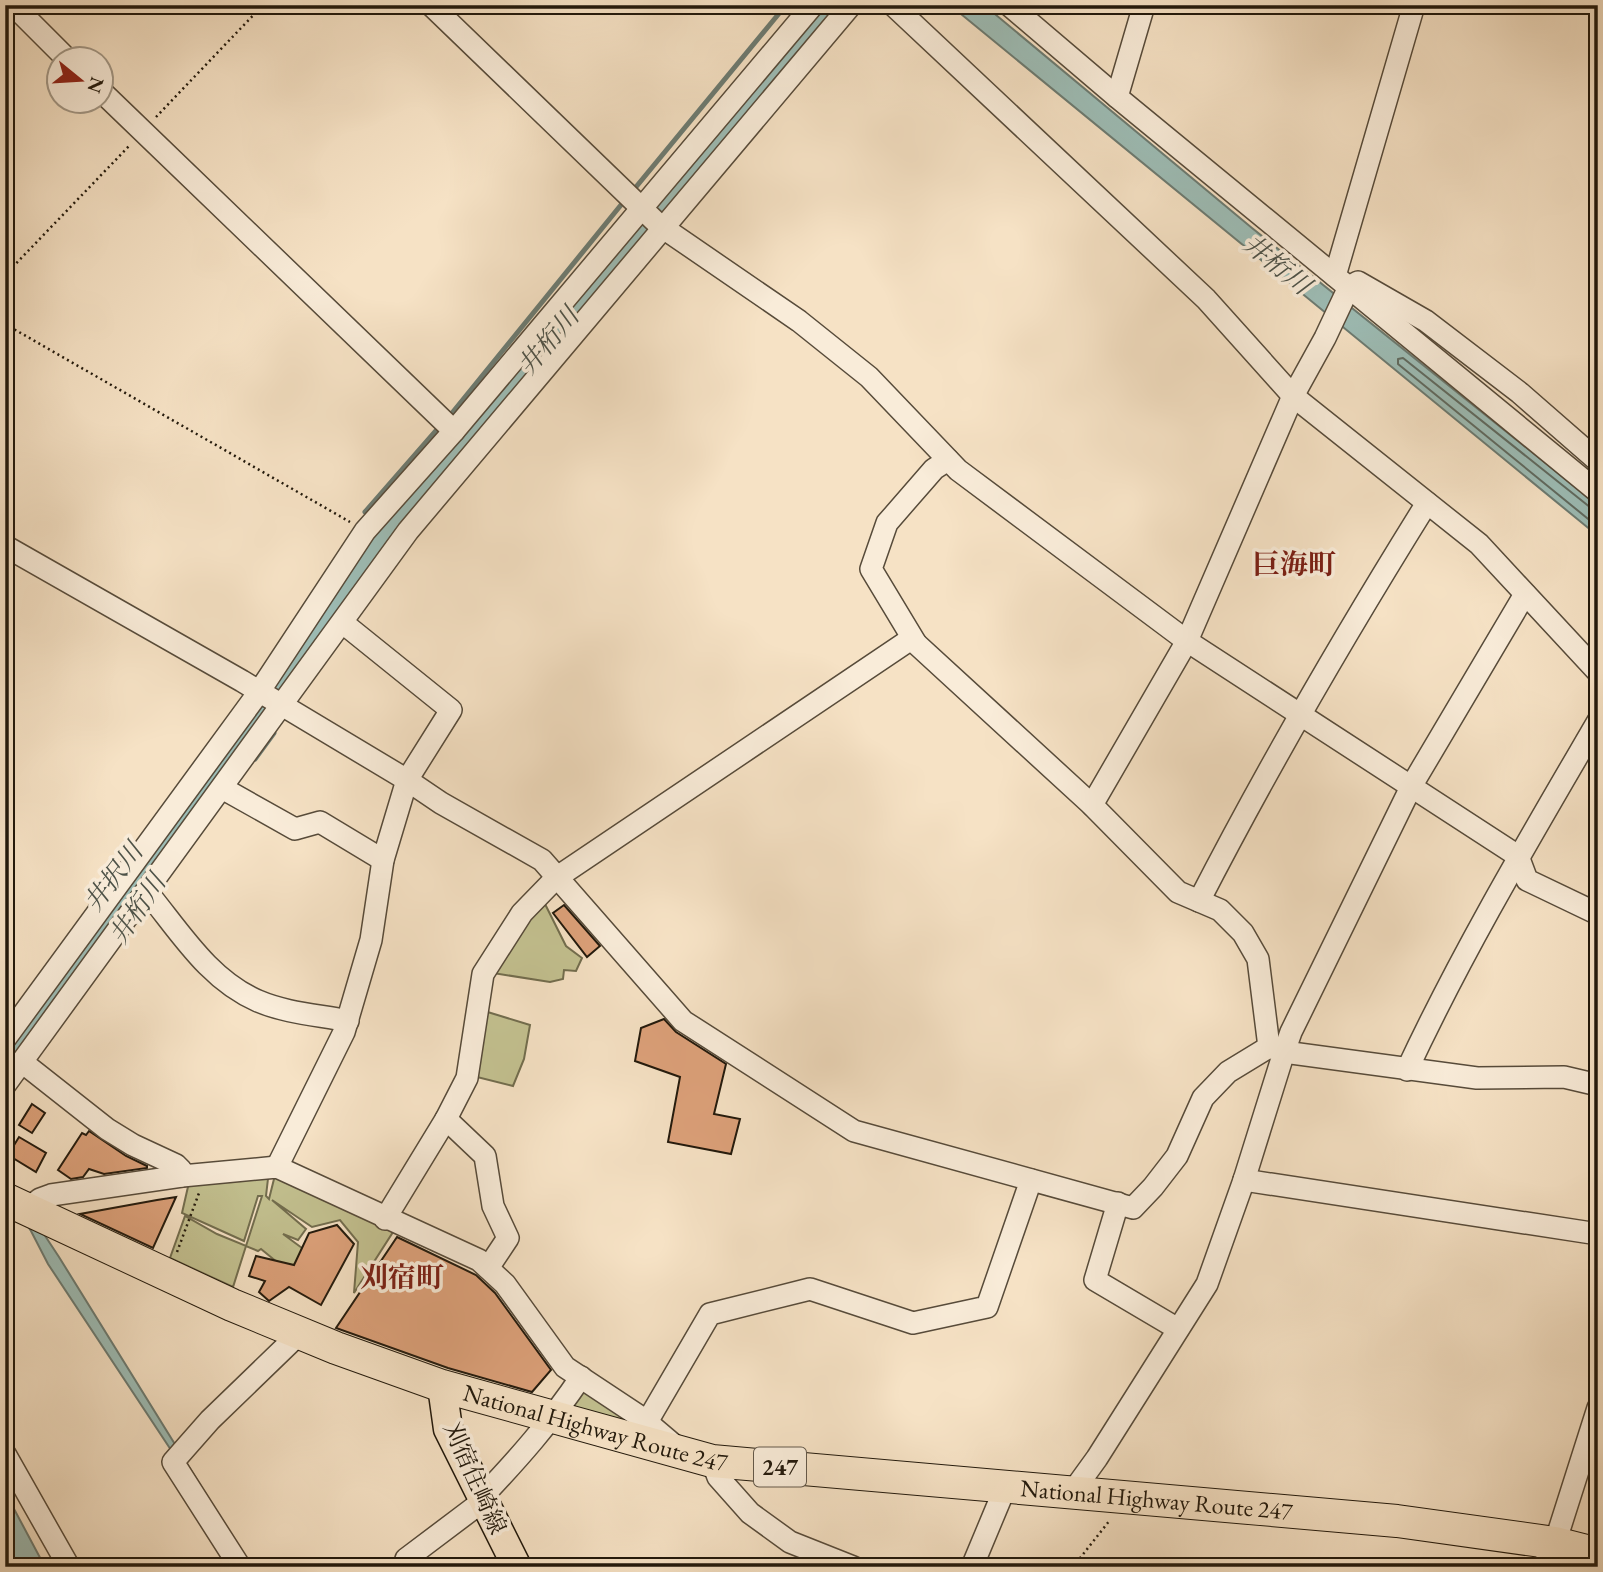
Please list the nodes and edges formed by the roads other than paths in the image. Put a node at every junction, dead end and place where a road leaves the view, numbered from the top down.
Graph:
1 (13, 5) edge
2 (431, 5) edge
3 (813, 5) edge
4 (851, 5) edge
5 (893, 5) edge
6 (1009, 5) edge
7 (1144, 5) edge
8 (1413, 5) edge
9 (54, 46) edge
10 (1117, 97) junction
11 (116, 106) edge
12 (642, 207) junction
13 (662, 226) junction
14 (1343, 287) junction
15 (1293, 396) junction
16 (454, 431) junction
17 (1596, 453) edge
18 (948, 460) junction
19 (1598, 492) edge
20 (1427, 503) junction
21 (5, 546) edge
22 (1525, 594) junction
23 (343, 623) junction
24 (1187, 641) junction
25 (915, 642) junction
26 (1598, 672) edge
27 (259, 692) junction
28 (282, 706) junction
29 (1302, 715) junction
30 (1598, 721) edge
31 (407, 780) junction
32 (1412, 785) junction
33 (222, 788) junction
34 (1092, 805) junction
35 (1518, 856) junction
36 (383, 860) junction
37 (556, 878) junction
38 (148, 893) junction
39 (1199, 901) junction
40 (1598, 914) edge
41 (348, 1020) junction
42 (5, 1039) edge
43 (1276, 1049) junction
44 (27, 1066) junction
45 (1407, 1070) junction
46 (5, 1085) edge
47 (1598, 1085) edge
48 (446, 1119) junction
49 (277, 1167) junction
50 (182, 1177) junction
51 (1031, 1180) junction
52 (1244, 1180) junction
53 (1118, 1203) junction
54 (16, 1204) edge
55 (385, 1219) junction
56 (1598, 1234) edge
57 (488, 1268) junction
58 (1178, 1329) junction
59 (300, 1333) junction
60 (580, 1377) junction
61 (442, 1386) junction
62 (1598, 1408) edge
63 (554, 1418) junction
64 (647, 1422) junction
65 (1593, 1441) edge
66 (5, 1454) edge
67 (699, 1458) junction
68 (1005, 1488) junction
69 (1071, 1494) junction
70 (482, 1500) junction
71 (1598, 1554) edge
72 (1549, 1555) edge
73 (69, 1567) edge
74 (240, 1567) edge
75 (411, 1567) edge
76 (517, 1567) edge
77 (853, 1567) edge
78 (972, 1567) edge

1 - 9 street
2 - 12 street
3 - 12 street
4 - 13 street
5 - 15 street
6 - 10 street
7 - 10 street
8 - 14 street
10 - 14 street
11 - 16 street
12 - 13 street
12 - 16 street
13 - 18 street
13 - 23 street
14 - 15 street
14 - 17 street
14 - 19 street
15 - 20 street
15 - 24 street
16 - 27 street
18 - 24 street
18 - 25 street
20 - 22 street
20 - 29 street
21 - 27 street
22 - 26 street
22 - 32 street
23 - 28 street
23 - 31 street
24 - 29 street
24 - 34 street
25 - 34 street
25 - 37 street
27 - 28 street
27 - 42 street
28 - 31 street
28 - 33 street
29 - 32 street
29 - 39 street
30 - 35 street
31 - 36 street
31 - 37 street
32 - 35 street
32 - 43 street
33 - 36 street
33 - 38 street
34 - 39 street
35 - 40 street
35 - 45 street
36 - 41 street
37 - 48 street
37 - 51 street
38 - 41 street
38 - 44 street
39 - 43 street
41 - 49 street
43 - 45 street
43 - 52 street
43 - 53 street
44 - 46 street
44 - 50 street
45 - 47 street
48 - 55 street
48 - 57 street
49 - 50 street
49 - 55 street
50 - 54 street
51 - 53 street
51 - 64 street
52 - 56 street
52 - 58 street
53 - 58 street
54 - 59 highway, National Highway Route 247 / 247
55 - 57 street
57 - 60 street
58 - 69 street
59 - 61 highway, National Highway Route 247 / 247
59 - 74 street
60 - 63 street
60 - 64 street
61 - 63 highway, National Highway Route 247 / 247
61 - 70 main road, 刈宿住崎線
62 - 65 street
63 - 67 highway, National Highway Route 247 / 247
63 - 70 street
64 - 67 street
65 - 72 street
66 - 73 street
67 - 68 highway, National Highway Route 247 / 247
67 - 77 street
68 - 69 highway, National Highway Route 247 / 247
68 - 78 street
69 - 72 highway, National Highway Route 247 / 247
70 - 75 street
70 - 76 main road, 刈宿住崎線
71 - 72 highway, National Highway Route 247 / 247

